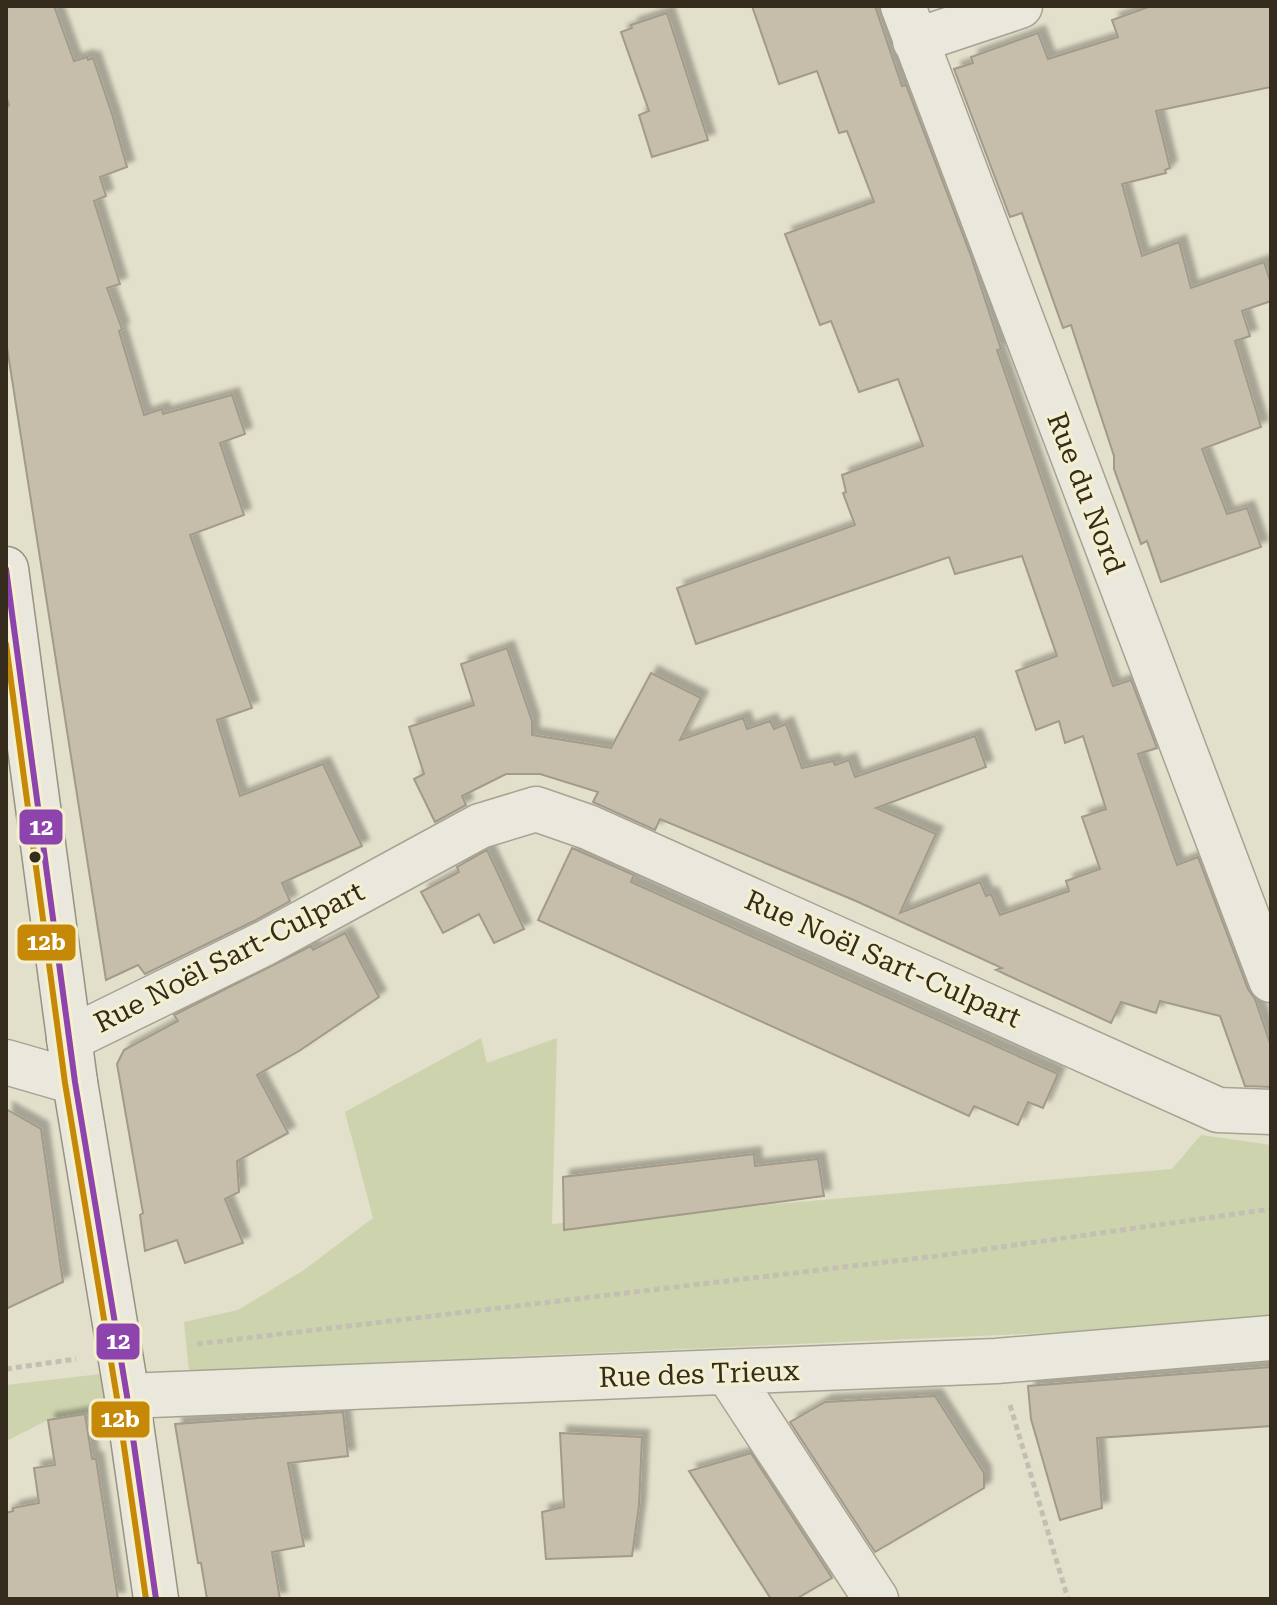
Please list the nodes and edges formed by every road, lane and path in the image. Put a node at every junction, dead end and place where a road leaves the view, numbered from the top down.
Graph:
1 (1020, 6) edge
2 (909, 24) edge
3 (6, 569) edge
4 (1271, 980) edge
5 (69, 1039) junction
6 (6, 1062) edge
7 (75, 1082) junction
8 (1271, 1112) edge
9 (1271, 1209) edge
10 (1271, 1338) edge
11 (188, 1345) dead end
12 (119, 1353) junction
13 (996, 1361) junction
14 (6, 1369) edge
15 (728, 1373) junction
16 (127, 1396) junction
17 (156, 1599) edge
18 (876, 1599) edge
19 (1068, 1599) edge

1 - 2 street
2 - 4 street, Rue du Nord
3 - 5 street
5 - 7 street
5 - 8 street, Rue Noël Sart-Culpart
6 - 7 street
7 - 12 street
9 - 11 path
10 - 13 street, Rue des Trieux
12 - 14 path
12 - 16 street
13 - 15 street, Rue des Trieux
13 - 19 path
15 - 16 street, Rue des Trieux
15 - 18 street
16 - 17 street

